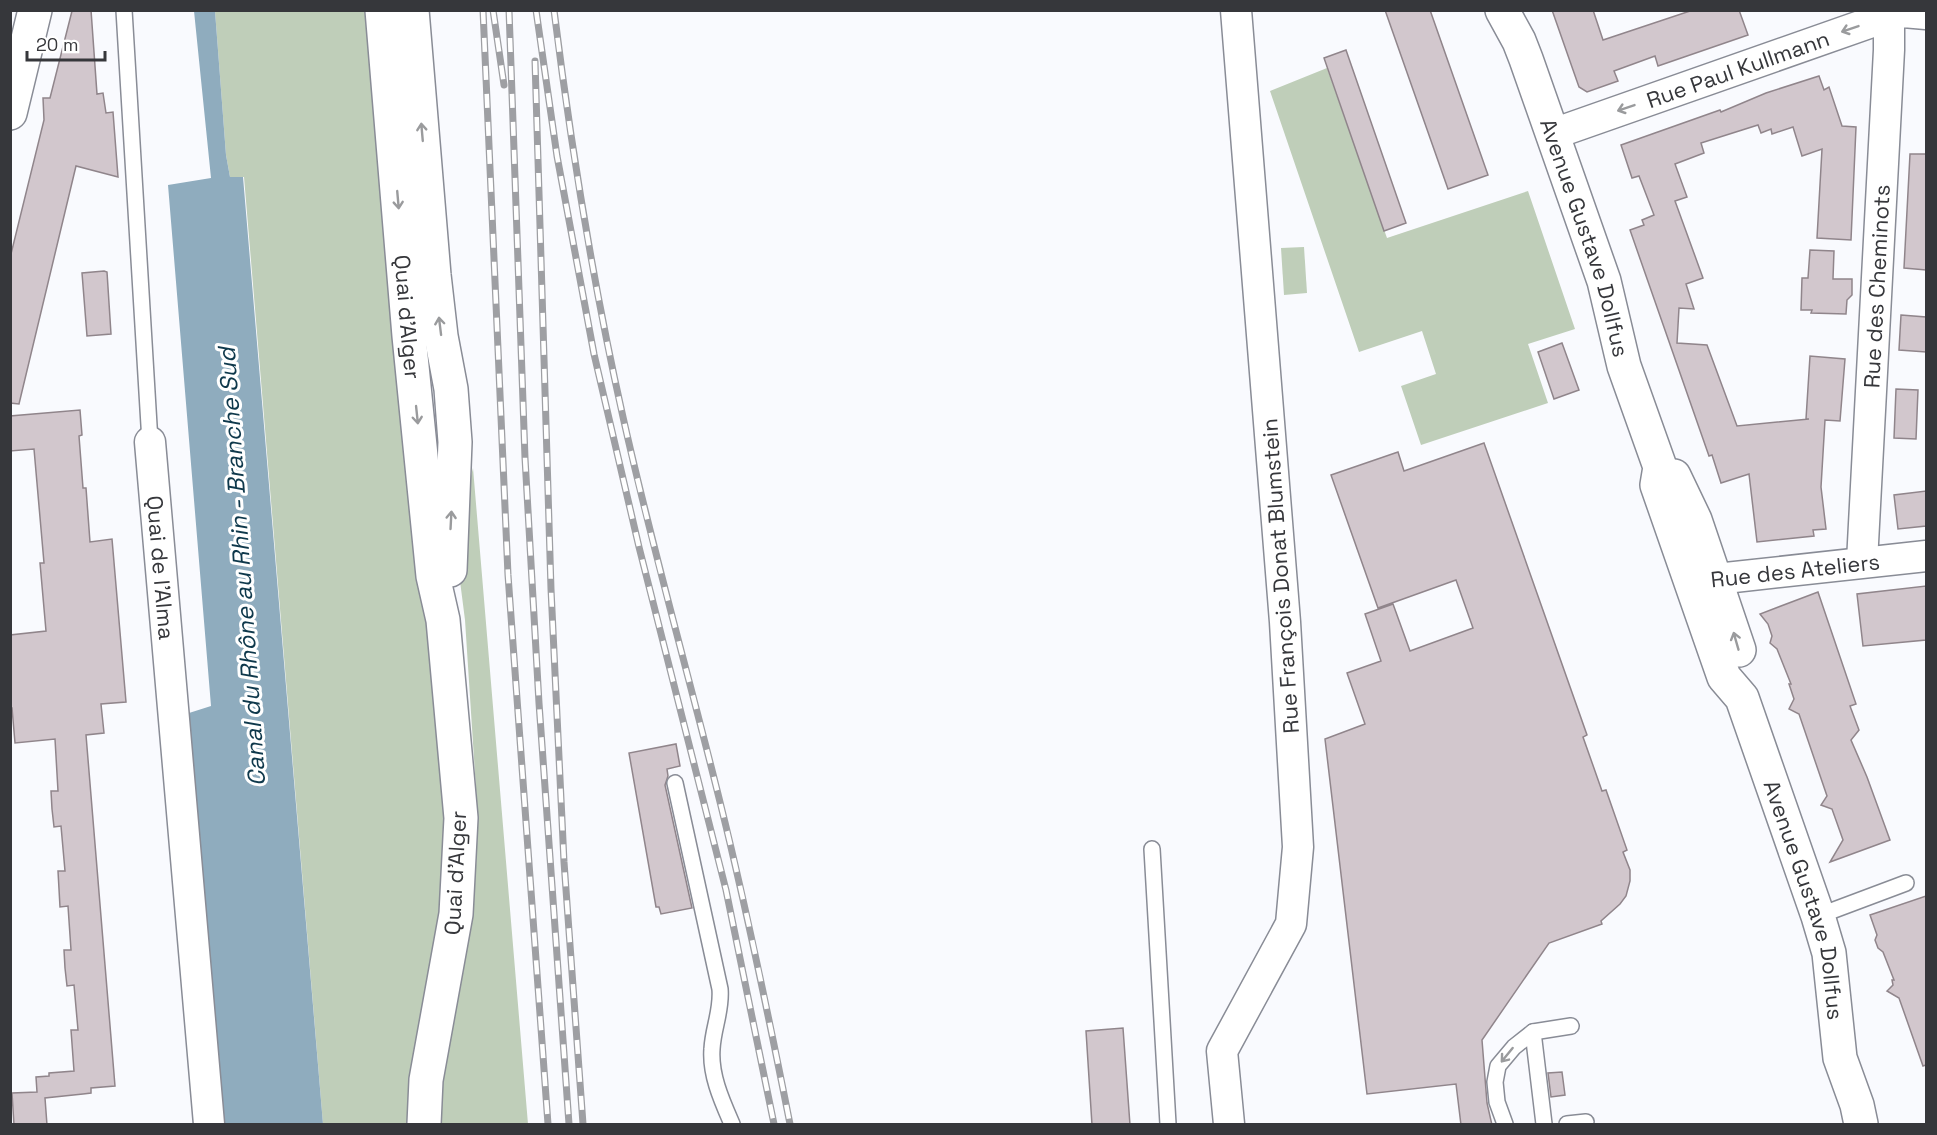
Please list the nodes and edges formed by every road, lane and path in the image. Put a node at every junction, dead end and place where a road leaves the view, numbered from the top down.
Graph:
1 (35, 10) edge
2 (124, 10) edge
3 (382, 10) edge
4 (412, 10) edge
5 (1236, 10) edge
6 (1502, 10) edge
7 (1885, 14) edge
8 (1926, 14) edge
9 (10, 113) edge
10 (1553, 134) junction
11 (150, 442) joint
12 (1660, 467) junction
13 (1680, 547) junction
14 (1926, 556) edge
15 (1862, 562) junction
16 (1716, 579) junction
17 (443, 620) junction
18 (1742, 698) junction
19 (675, 783) dead end
20 (1152, 849) dead end
21 (1906, 883) dead end
22 (1818, 916) junction
23 (1571, 1026) dead end
24 (1533, 1032) junction
25 (1864, 1118) edge
26 (1586, 1122) dead end
27 (209, 1125) edge
28 (424, 1125) edge
29 (732, 1125) edge
30 (1168, 1125) edge
31 (1229, 1125) edge
32 (1505, 1125) edge
33 (1544, 1125) edge
34 (1567, 1125) edge

1 - 9 main road
2 - 11 lane, Quai de l'Alma
3 -> 17 main road, Quai d'Alger
17 -> 4 main road, Quai d'Alger
5 - 31 street, Rue François Donat Blumstein
6 - 10 main road, Avenue Gustave Dollfus
7 - 8 street, Rue Paul Kullmann
7 -> 10 street, Rue Paul Kullmann
7 - 15 street, Rue des Cheminots
10 - 12 main road, Avenue Gustave Dollfus
11 - 27 street, Quai de l'Alma
12 - 13 main road, Avenue Gustave Dollfus
12 - 16 main road, Avenue Gustave Dollfus
13 - 16 street, Rue des Ateliers
13 - 18 main road, Avenue Gustave Dollfus
14 - 15 street, Rue des Ateliers
15 - 16 street, Rue des Ateliers
18 -> 16 main road, Avenue Gustave Dollfus
17 - 28 main road, Quai d'Alger
18 - 22 main road, Avenue Gustave Dollfus
19 - 29 lane
20 - 30 lane
21 - 22 lane
22 - 25 main road, Avenue Gustave Dollfus
23 - 24 lane
24 -> 32 lane
24 - 33 lane
26 - 34 lane

